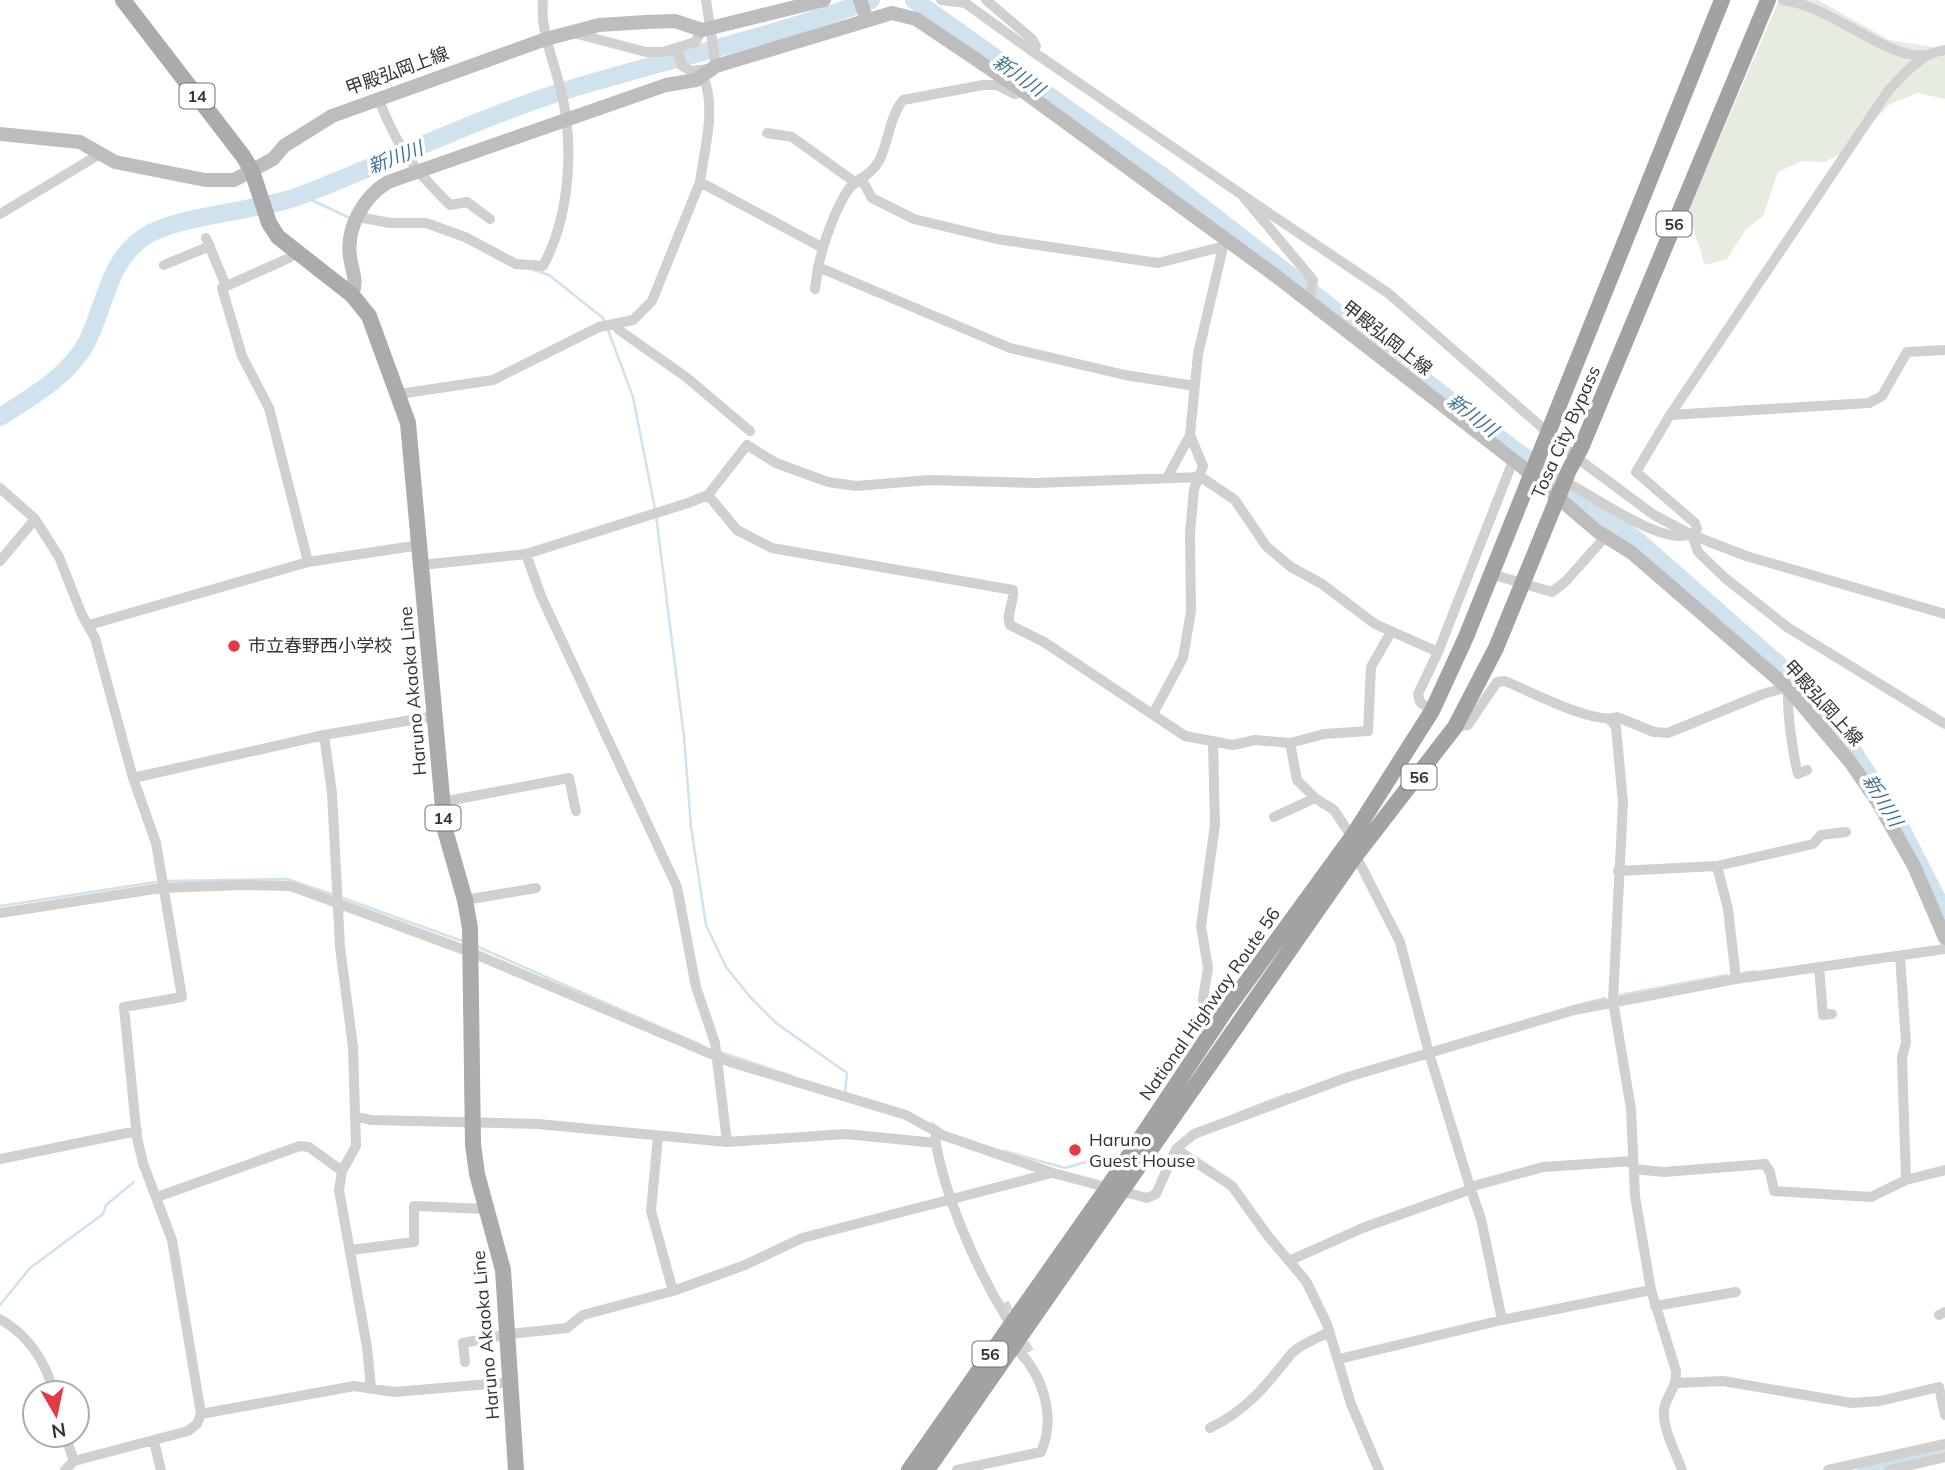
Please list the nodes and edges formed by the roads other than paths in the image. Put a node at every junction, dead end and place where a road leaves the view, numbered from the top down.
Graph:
1 (123, 0) edge
2 (543, 0) edge
3 (706, 0) edge
4 (824, 0) edge
5 (860, 0) edge
6 (941, 0) edge
7 (986, 0) edge
8 (1723, 0) edge
9 (1768, 0) edge
10 (1783, 0) edge
11 (964, 2) edge
12 (867, 20) junction
13 (706, 29) junction
14 (569, 32) junction
15 (546, 38) junction
16 (1029, 49) junction
17 (1945, 50) edge
18 (1929, 55) junction
19 (680, 57) junction
20 (712, 62) junction
21 (1023, 91) junction
22 (378, 98) junction
23 (564, 121) junction
24 (767, 133) dead end
25 (0, 134) edge
26 (100, 155) junction
27 (252, 172) junction
28 (416, 172) junction
29 (701, 182) junction
30 (859, 182) junction
31 (1242, 195) junction
32 (0, 214) edge
33 (490, 219) dead end
34 (357, 220) junction
35 (1224, 243) junction
36 (823, 248) junction
37 (294, 251) junction
38 (164, 265) dead end
39 (818, 267) junction
40 (226, 286) junction
41 (815, 289) dead end
42 (352, 295) junction
43 (1309, 301) junction
44 (613, 324) junction
45 (1945, 350) edge
46 (1195, 386) junction
47 (399, 394) junction
48 (1670, 415) junction
49 (750, 431) dead end
50 (1549, 431) junction
51 (1191, 435) junction
52 (1576, 459) junction
53 (1517, 463) junction
54 (1201, 477) junction
55 (1167, 478) junction
56 (0, 488) edge
57 (708, 495) junction
58 (35, 519) junction
59 (1692, 535) junction
60 (1605, 536) junction
61 (420, 545) junction
62 (526, 554) junction
63 (0, 561) edge
64 (308, 562) junction
65 (422, 565) junction
66 (1491, 573) junction
67 (1523, 586) junction
68 (1945, 614) edge
69 (89, 625) junction
70 (1391, 632) junction
71 (1438, 652) junction
72 (1788, 689) junction
73 (1432, 711) junction
74 (1154, 712) junction
75 (435, 716) junction
76 (1610, 720) junction
77 (1945, 724) edge
78 (1455, 727) junction
79 (324, 735) junction
80 (1213, 743) junction
81 (1290, 743) junction
82 (1807, 770) dead end
83 (134, 778) junction
84 (1315, 798) junction
85 (442, 802) junction
86 (576, 811) dead end
87 (1274, 817) dead end
88 (1846, 832) dead end
89 (1352, 837) junction
90 (1356, 855) junction
91 (1717, 866) junction
92 (1618, 871) junction
93 (162, 888) junction
94 (536, 888) dead end
95 (466, 900) junction
96 (337, 902) junction
97 (0, 913) edge
98 (1945, 938) edge
99 (1945, 949) edge
100 (470, 952) junction
101 (1900, 956) junction
102 (1819, 967) junction
103 (1736, 979) junction
104 (1613, 1001) junction
105 (1832, 1014) dead end
106 (1215, 1027) junction
107 (1429, 1053) junction
108 (716, 1055) junction
109 (355, 1116) junction
110 (473, 1122) junction
111 (137, 1131) junction
112 (934, 1131) junction
113 (658, 1136) junction
114 (727, 1142) junction
115 (936, 1143) junction
116 (1176, 1149) junction
117 (0, 1159) edge
118 (1633, 1165) junction
119 (1945, 1170) edge
120 (342, 1171) junction
121 (1053, 1173) junction
122 (1906, 1180) junction
123 (1470, 1188) junction
124 (1114, 1189) junction
125 (157, 1197) junction
126 (951, 1197) junction
127 (487, 1209) junction
128 (351, 1250) junction
129 (1291, 1260) junction
130 (982, 1272) junction
131 (1651, 1290) junction
132 (673, 1291) junction
133 (1736, 1292) dead end
134 (1004, 1303) tunnel mouth
135 (1655, 1306) junction
136 (0, 1319) edge
137 (1502, 1320) junction
138 (1013, 1321) junction
139 (1329, 1332) junction
140 (509, 1334) junction
141 (1013, 1346) junction
142 (1030, 1354) tunnel mouth
143 (1339, 1359) junction
144 (465, 1362) dead end
145 (47, 1379) edge
146 (513, 1382) junction
147 (1676, 1382) junction
148 (1041, 1385) junction
149 (371, 1388) junction
150 (201, 1414) junction
151 (1945, 1415) edge
152 (1210, 1428) dead end
153 (154, 1442) junction
154 (1945, 1444) edge
155 (70, 1449) edge
156 (1945, 1457) edge
157 (74, 1461) junction
158 (1007, 1465) edge
159 (65, 1470) edge
160 (161, 1470) edge
161 (516, 1470) edge
162 (909, 1470) edge
163 (927, 1470) edge
164 (957, 1470) edge
165 (1378, 1470) edge
166 (1682, 1470) edge
167 (1828, 1470) edge
168 (1889, 1470) edge

1 - 27 main road, Haruno Akaoka Line / 14
2 - 15 street
3 - 13 street
4 - 13 main road, 甲殿弘岡上線
5 - 12 main road
6 - 11 street
7 - 16 street
8 - 50 highway, Tosa City Bypass / 56
9 - 52 highway, Tosa City Bypass / 56
10 - 18 street
11 - 16 street
12 - 20 main road, 甲殿弘岡上線
12 - 21 main road, 甲殿弘岡上線
13 - 14 main road, 甲殿弘岡上線
13 - 19 street
13 - 20 street
14 - 15 main road, 甲殿弘岡上線
14 - 19 street
15 - 22 main road, 甲殿弘岡上線
15 - 23 street
16 - 31 street
17 - 18 street
18 - 48 street
19 - 20 street
20 - 23 main road, 甲殿弘岡上線
20 - 29 street
21 - 30 street
21 - 35 main road, 甲殿弘岡上線
22 - 27 main road, 甲殿弘岡上線
22 - 28 street
23 - 28 main road, 甲殿弘岡上線
23 - 34 street
24 - 30 street
25 - 26 main road, 甲殿弘岡上線
26 - 27 main road, 甲殿弘岡上線
26 - 32 street
27 - 37 main road, Haruno Akaoka Line / 14
28 - 33 street
28 - 34 main road, 甲殿弘岡上線
29 - 36 street
29 - 44 street
30 - 35 street
30 - 36 street
31 - 43 street
31 - 50 street
34 - 42 main road, 甲殿弘岡上線
35 - 43 main road, 甲殿弘岡上線
35 - 46 street
36 - 39 street
37 - 40 street
37 - 42 main road, Haruno Akaoka Line / 14
38 - 40 street
39 - 41 street
39 - 46 street
40 - 64 street
42 - 47 main road, Haruno Akaoka Line / 14
43 - 53 main road, 甲殿弘岡上線
44 - 47 street
44 - 49 street
45 - 48 street
46 - 51 street
47 - 61 main road, Haruno Akaoka Line / 14
48 - 59 street
50 - 52 street
50 - 66 highway, Tosa City Bypass / 56
51 - 54 street
51 - 55 street
52 - 59 street
52 - 67 highway, Tosa City Bypass / 56
53 - 59 street
53 - 60 main road, 甲殿弘岡上線
53 - 71 street
54 - 55 street
54 - 70 street
54 - 74 street
55 - 57 street
56 - 58 street
57 - 62 street
57 - 74 street
58 - 63 street
58 - 69 street
59 - 68 street
59 - 77 street
60 - 67 street
60 - 72 main road, 甲殿弘岡上線
61 - 64 street
61 - 65 main road, Haruno Akaoka Line / 14
62 - 65 street
62 - 108 street
64 - 69 street
65 - 75 main road, Haruno Akaoka Line / 14
66 - 67 street
66 - 73 highway, Tosa City Bypass / 56
67 - 78 highway, Tosa City Bypass / 56
69 - 83 street
70 - 71 street
70 - 81 street
71 - 73 street
72 - 76 street
72 - 82 street
72 - 98 main road, 甲殿弘岡上線
73 - 89 highway, Tosa City Bypass / 56
74 - 80 street
75 - 79 street
75 - 85 main road, Haruno Akaoka Line / 14
76 - 78 street
76 - 92 street
78 - 90 highway, Tosa City Bypass / 56
79 - 83 street
79 - 96 street
80 - 81 street
80 - 106 street
81 - 84 street
83 - 93 street
84 - 87 street
84 - 89 street
85 - 86 street
85 - 95 main road, Haruno Akaoka Line / 14
88 - 91 street
89 - 90 street
89 - 106 highway, National Highway Route 56 / 56
90 - 107 street
90 - 124 highway, National Highway Route 56 / 56
91 - 92 street
91 - 103 street
92 - 104 street
93 - 96 street
93 - 97 street
93 - 111 street
94 - 95 street
95 - 100 main road, Haruno Akaoka Line / 14
96 - 100 street
96 - 109 street
99 - 101 street
100 - 108 street
100 - 110 main road, Haruno Akaoka Line / 14
101 - 102 street
101 - 122 street
102 - 103 street
102 - 105 street
103 - 104 street
104 - 107 street
104 - 118 street
106 - 124 highway, National Highway Route 56 / 56
107 - 116 street
107 - 123 street
108 - 112 street
108 - 114 street
109 - 110 street
109 - 120 street
110 - 113 street
110 - 127 main road, Haruno Akaoka Line / 14
111 - 117 street
111 - 125 street
112 - 115 street
112 - 121 street
113 - 114 street
113 - 132 street
114 - 115 street
115 - 126 street
116 - 124 street
116 - 129 street
118 - 122 street
118 - 123 street
118 - 131 street
119 - 122 street
120 - 125 street
120 - 128 street
121 - 124 street
121 - 126 street
123 - 129 street
123 - 137 street
124 - 138 highway, National Highway Route 56 / 56
124 - 141 highway, National Highway Route 56 / 56
125 - 150 street
126 - 130 street
126 - 132 street
127 - 128 street
127 - 140 main road, Haruno Akaoka Line / 14
128 - 149 street
129 - 139 street
130 - 134 street
130 - 138 street
131 - 135 street
131 - 137 street
132 - 140 street
133 - 135 street
135 - 147 street
136 - 145 street
137 - 143 street
138 - 162 highway, National Highway Route 56 / 56
139 - 143 street
139 - 152 street
140 - 144 street
140 - 146 main road, Haruno Akaoka Line / 14
141 - 148 street
141 - 163 highway, National Highway Route 56 / 56
142 - 148 street
143 - 165 street
146 - 149 street
146 - 161 main road, Haruno Akaoka Line / 14
147 - 151 street
147 - 166 street
148 - 158 street
149 - 150 street
150 - 153 street
153 - 157 street
153 - 160 street
154 - 167 street
155 - 157 street
156 - 168 street
157 - 159 street
158 - 164 street

